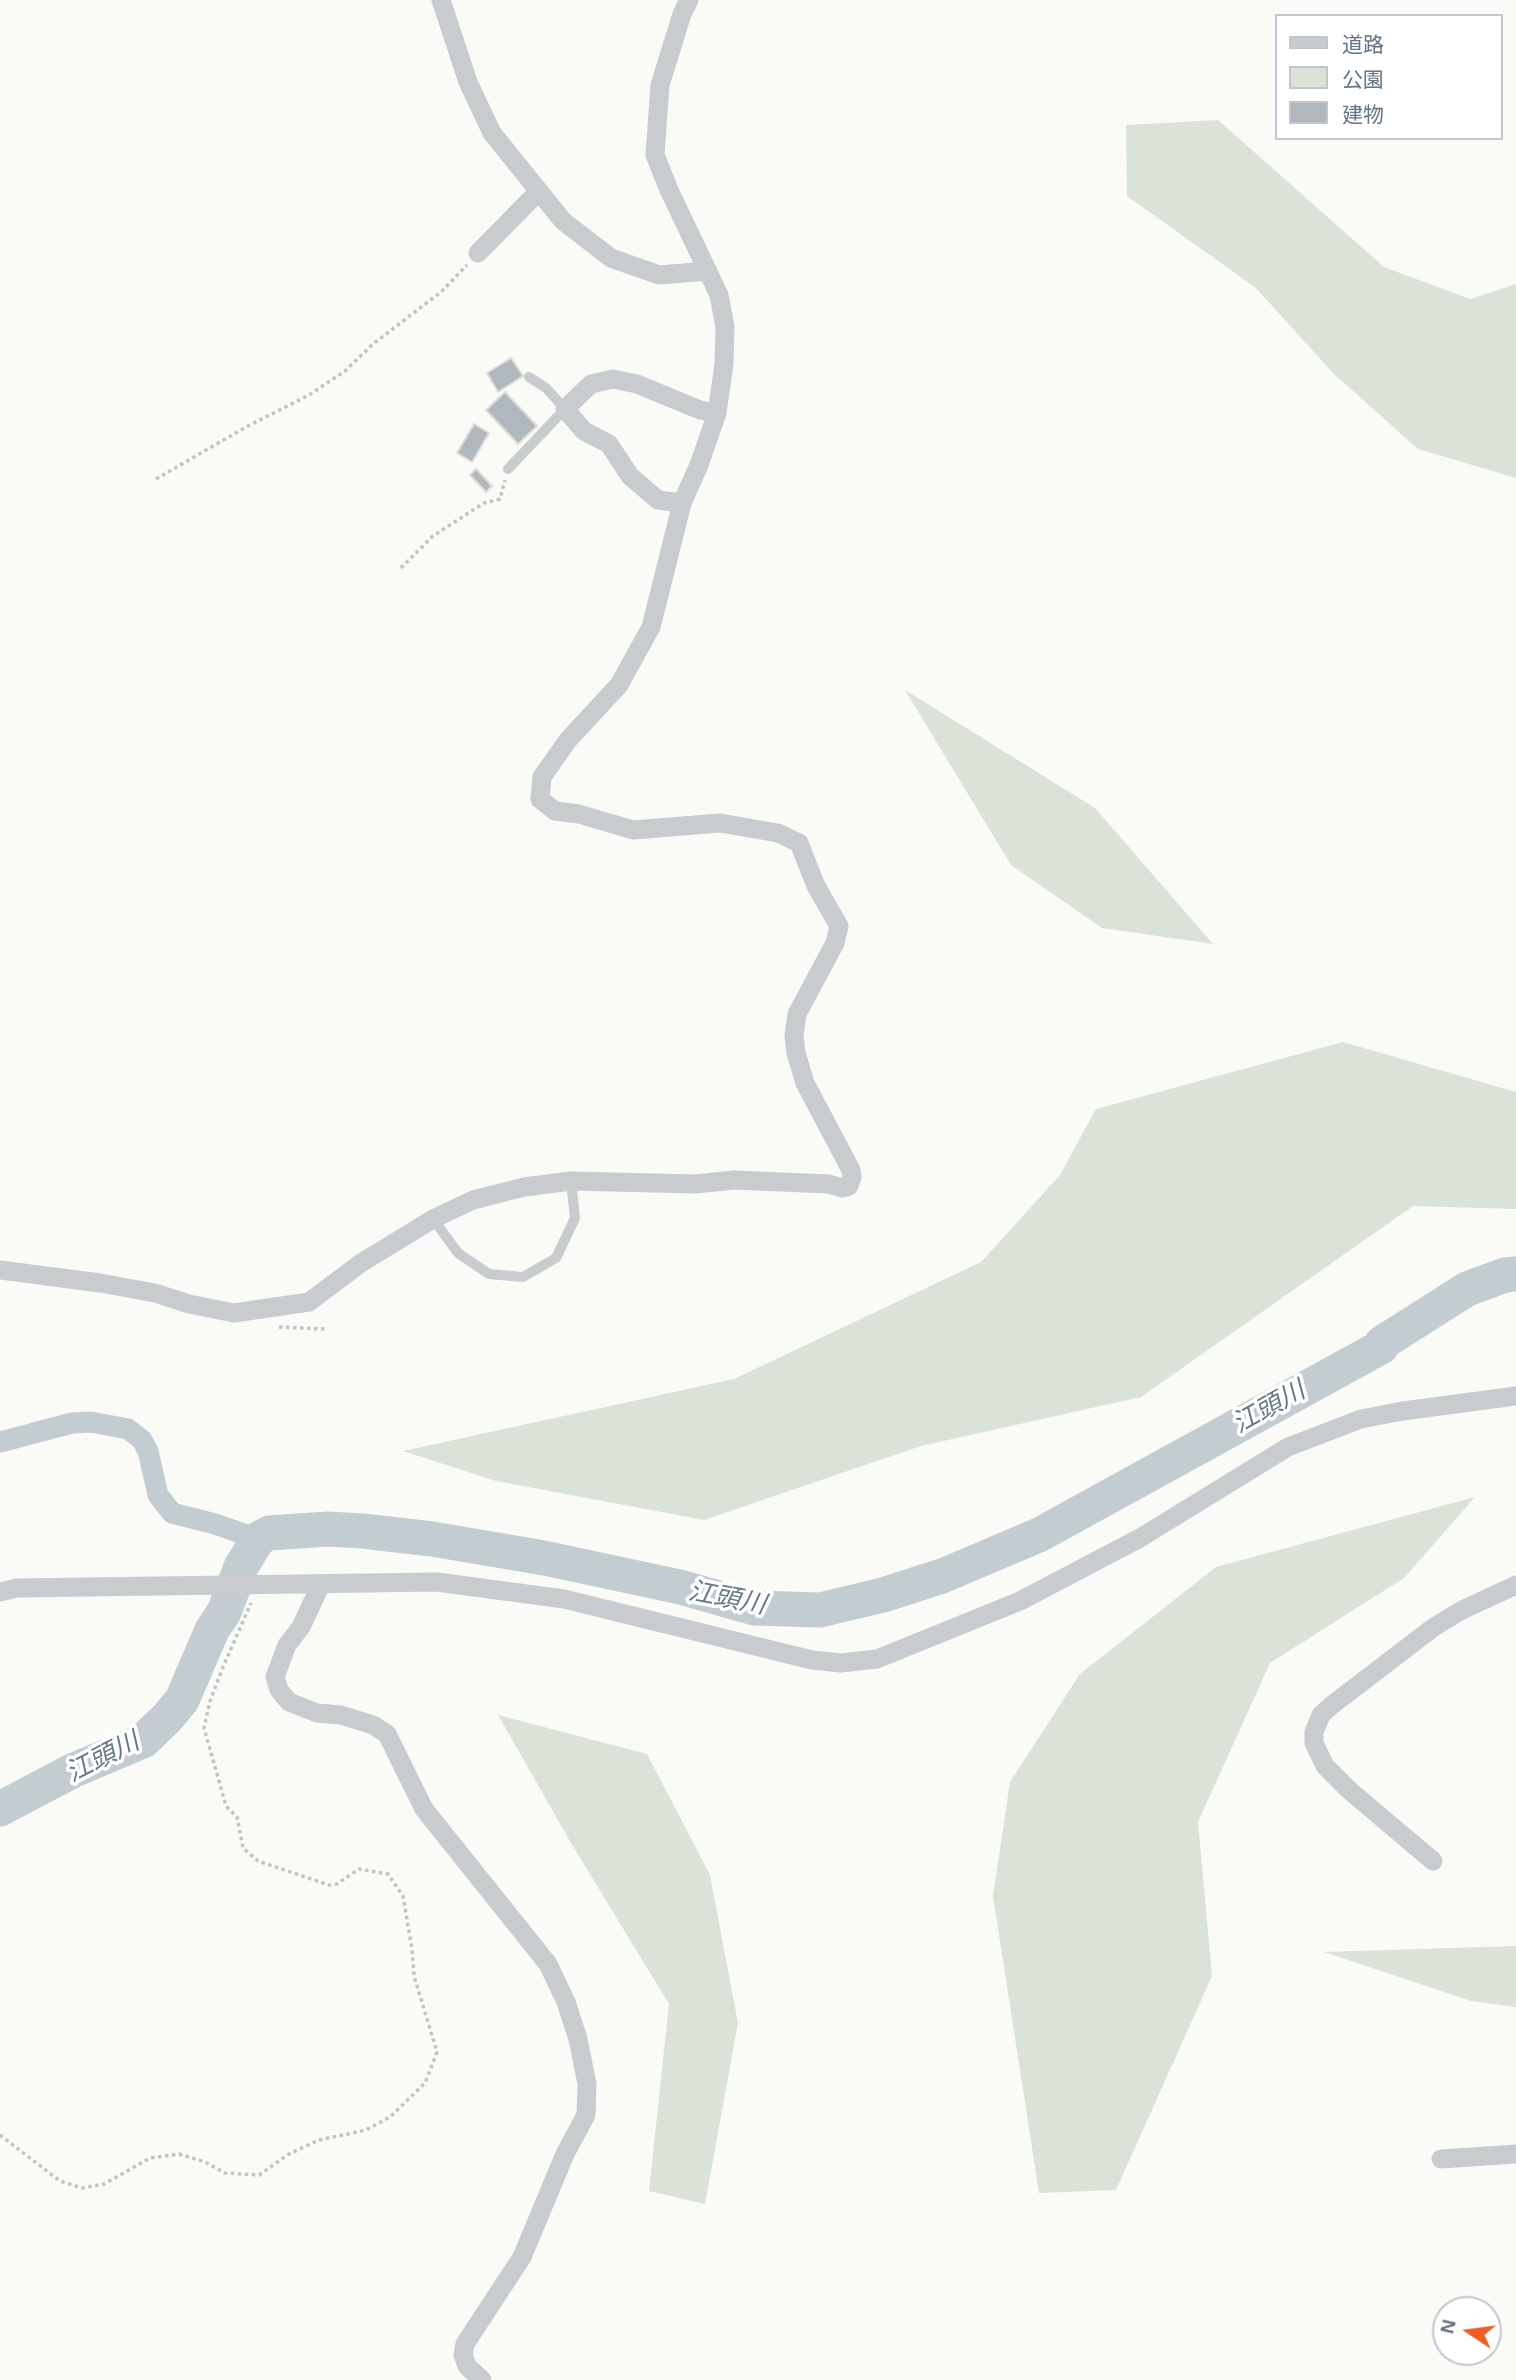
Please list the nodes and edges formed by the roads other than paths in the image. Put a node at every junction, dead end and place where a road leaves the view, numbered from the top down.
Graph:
1 (441, 0) edge
2 (690, 0) edge
3 (539, 191) junction
4 (478, 253) road end
5 (708, 271) junction
6 (529, 377) dead end
7 (565, 409) junction
8 (717, 413) junction
9 (508, 469) road end
10 (682, 503) junction
11 (572, 1181) junction
12 (433, 1219) junction
13 (0, 1270) edge
14 (1516, 1396) edge
15 (321, 1584) junction
16 (1516, 1585) edge
17 (0, 1592) edge
18 (1433, 1861) dead end
19 (1516, 2154) edge
20 (1441, 2159) dead end
21 (482, 2380) edge

1 - 3 street
2 - 5 street
3 - 4 street
3 - 5 street
5 - 8 street
6 - 7 lane
7 - 8 street
7 - 9 lane
7 - 10 street
8 - 10 street
10 - 11 street
11 - 12 street
11 - 12 lane
12 - 13 street
14 - 15 street
15 - 17 street
15 - 21 street
16 - 18 street
19 - 20 street

